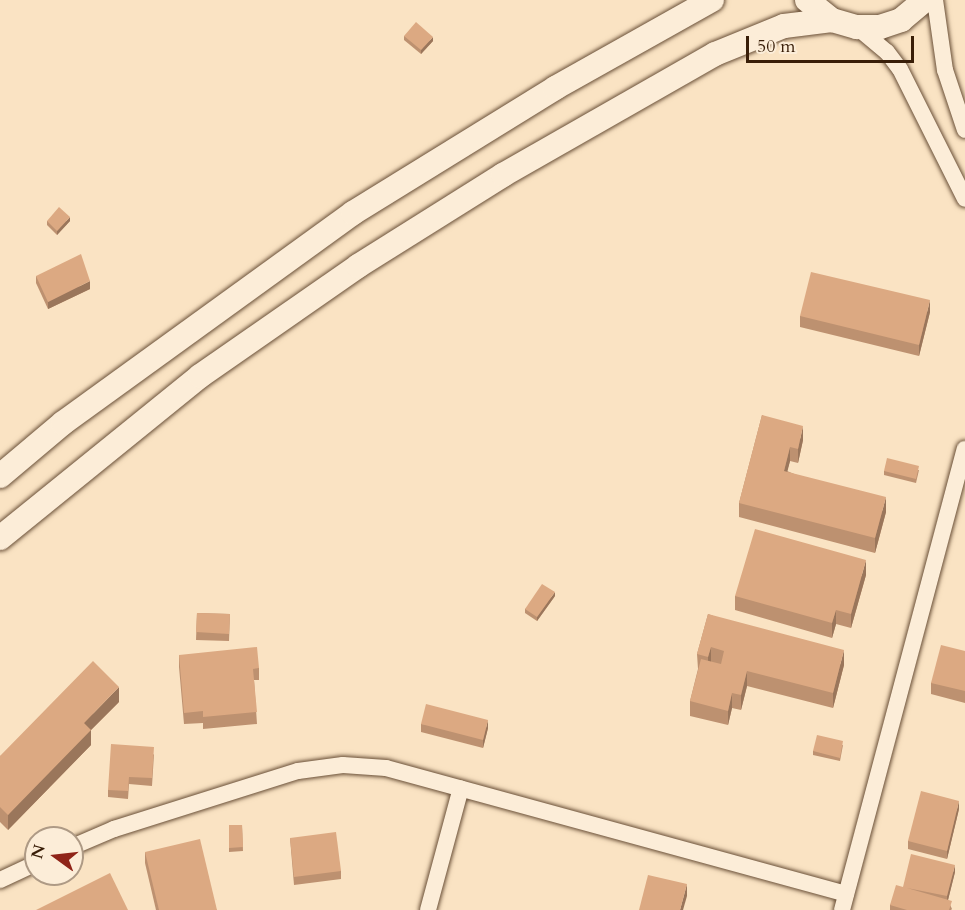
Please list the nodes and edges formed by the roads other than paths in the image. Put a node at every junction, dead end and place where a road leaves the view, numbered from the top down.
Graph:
1 (712, 0) edge
2 (807, 0) edge
3 (925, 0) edge
4 (935, 0) edge
5 (832, 20) junction
6 (857, 27) junction
7 (965, 130) edge
8 (965, 199) edge
9 (965, 449) edge
10 (0, 476) edge
11 (0, 538) edge
12 (461, 788) junction
13 (84, 842) edge
14 (24, 869) edge
15 (0, 880) edge
16 (846, 894) junction
17 (428, 910) edge
18 (842, 910) edge

1 - 10 main road
2 - 5 main road
3 - 6 main road
4 - 7 street
5 - 6 main road
5 - 11 main road
6 - 8 street
9 - 16 street
12 - 13 street
12 - 16 street
12 - 17 street
14 - 15 street
16 - 18 street

